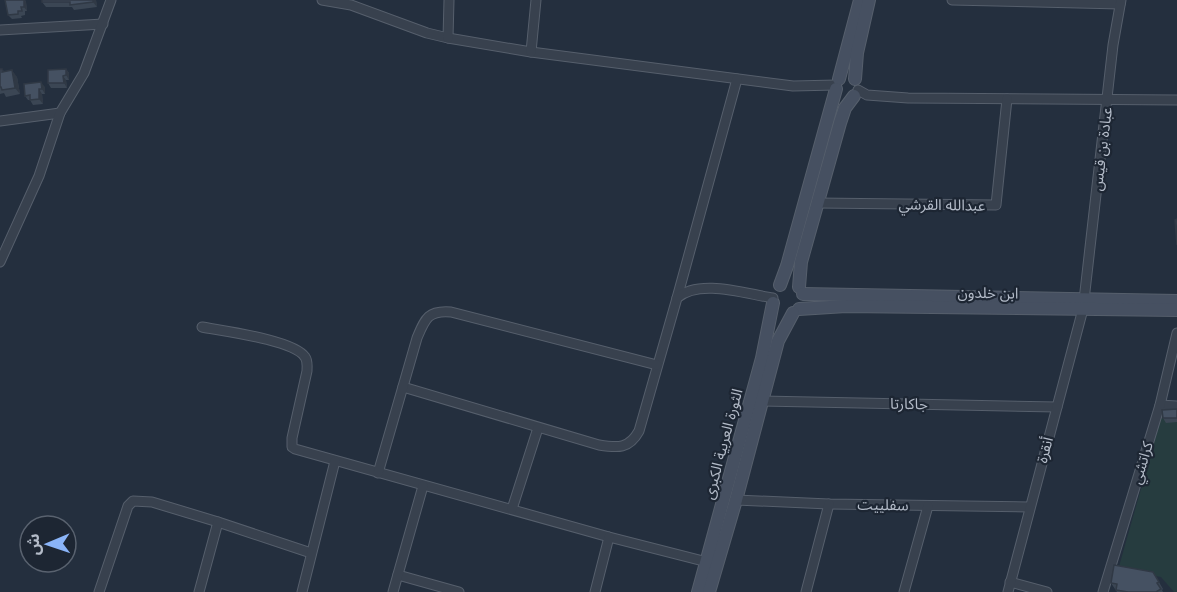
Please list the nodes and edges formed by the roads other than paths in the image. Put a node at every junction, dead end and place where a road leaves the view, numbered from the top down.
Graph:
1 (111, 0) edge
2 (322, 0) edge
3 (449, 0) edge
4 (536, 0) edge
5 (860, 0) edge
6 (869, 0) edge
7 (951, 0) edge
8 (1036, 1) edge
9 (1120, 2) edge
10 (103, 24) junction
11 (0, 30) edge
12 (448, 38) junction
13 (531, 52) junction
14 (737, 79) junction
15 (837, 84) junction
16 (856, 88) junction
17 (1007, 99) junction
18 (1107, 100) junction
19 (1177, 100) edge
20 (60, 113) junction
21 (0, 121) edge
22 (817, 203) junction
23 (0, 261) edge
24 (780, 285) junction
25 (801, 291) junction
26 (677, 298) junction
27 (773, 300) junction
28 (1177, 301) edge
29 (1083, 304) junction
30 (1177, 310) edge
31 (796, 311) junction
32 (202, 327) dead end
33 (1177, 333) edge
34 (767, 359) junction
35 (657, 365) junction
36 (403, 387) junction
37 (762, 401) junction
38 (1160, 405) junction
39 (1057, 406) junction
40 (1177, 406) edge
41 (538, 428) junction
42 (335, 461) junction
43 (378, 473) junction
44 (423, 486) junction
45 (736, 500) junction
46 (830, 504) junction
47 (928, 506) junction
48 (1029, 507) junction
49 (512, 509) junction
50 (218, 522) junction
51 (609, 537) junction
52 (311, 552) junction
53 (711, 563) junction
54 (398, 575) junction
55 (1009, 587) edge
56 (99, 592) edge
57 (200, 592) edge
58 (302, 592) edge
59 (393, 592) edge
60 (459, 592) edge
61 (595, 592) edge
62 (698, 592) edge
63 (709, 592) edge
64 (806, 592) edge
65 (904, 592) edge
66 (1047, 592) edge
67 (1103, 592) edge

1 - 10 street
2 - 12 street
3 - 12 street
4 - 13 street
5 - 15 street
6 - 16 street
7 - 8 street
8 - 9 street
9 - 18 street, عبادة بن قيس
10 - 11 street
10 - 20 street
12 - 13 street
13 - 14 street
14 - 15 street
14 - 26 street
15 - 16 street
15 - 16 street
15 - 24 street
16 - 17 street
16 - 22 street
17 - 18 street
17 - 22 street, عبدالله القرشي
18 - 19 street
18 - 29 street, عبادة بن قيس
20 - 21 street
20 - 23 street
22 - 25 street
24 - 25 street
24 - 27 street
25 - 29 street, ابن خلدون
25 - 31 street
26 - 27 street
26 - 35 street
27 - 31 street
27 - 34 street, الثورة العربية الكبرى
28 - 29 street, ابن خلدون
29 - 30 street, ابن خلدون
29 - 31 street, ابن خلدون
29 - 39 street, أنقرة
31 - 34 street, الثورة العربية الكبرى
32 - 42 street
33 - 38 street, كراتشي
34 - 37 street, الثورة العربية الكبرى
34 - 53 street, الثورة العربية الكبرى
35 - 36 street
35 - 41 street
36 - 41 street
36 - 43 street
37 - 39 street, جاكارتا
37 - 45 street, الثورة العربية الكبرى
38 - 40 street
38 - 67 street, كراتشي
39 - 48 street, أنقرة
41 - 49 street
42 - 43 street
42 - 52 street
43 - 44 street
44 - 49 street
44 - 54 street
45 - 46 street, سفلييت
45 - 53 street, الثورة العربية الكبرى
46 - 47 street, سفلييت
46 - 64 street
47 - 48 street, سفلييت
47 - 65 street
48 - 55 street, أنقرة
49 - 51 street
50 - 52 street
50 - 56 street
50 - 57 street
51 - 53 street
51 - 61 street
52 - 58 street
53 - 62 street, الثورة العربية الكبرى
53 - 63 street, الثورة العربية الكبرى
54 - 59 street
54 - 60 street
55 - 66 street

